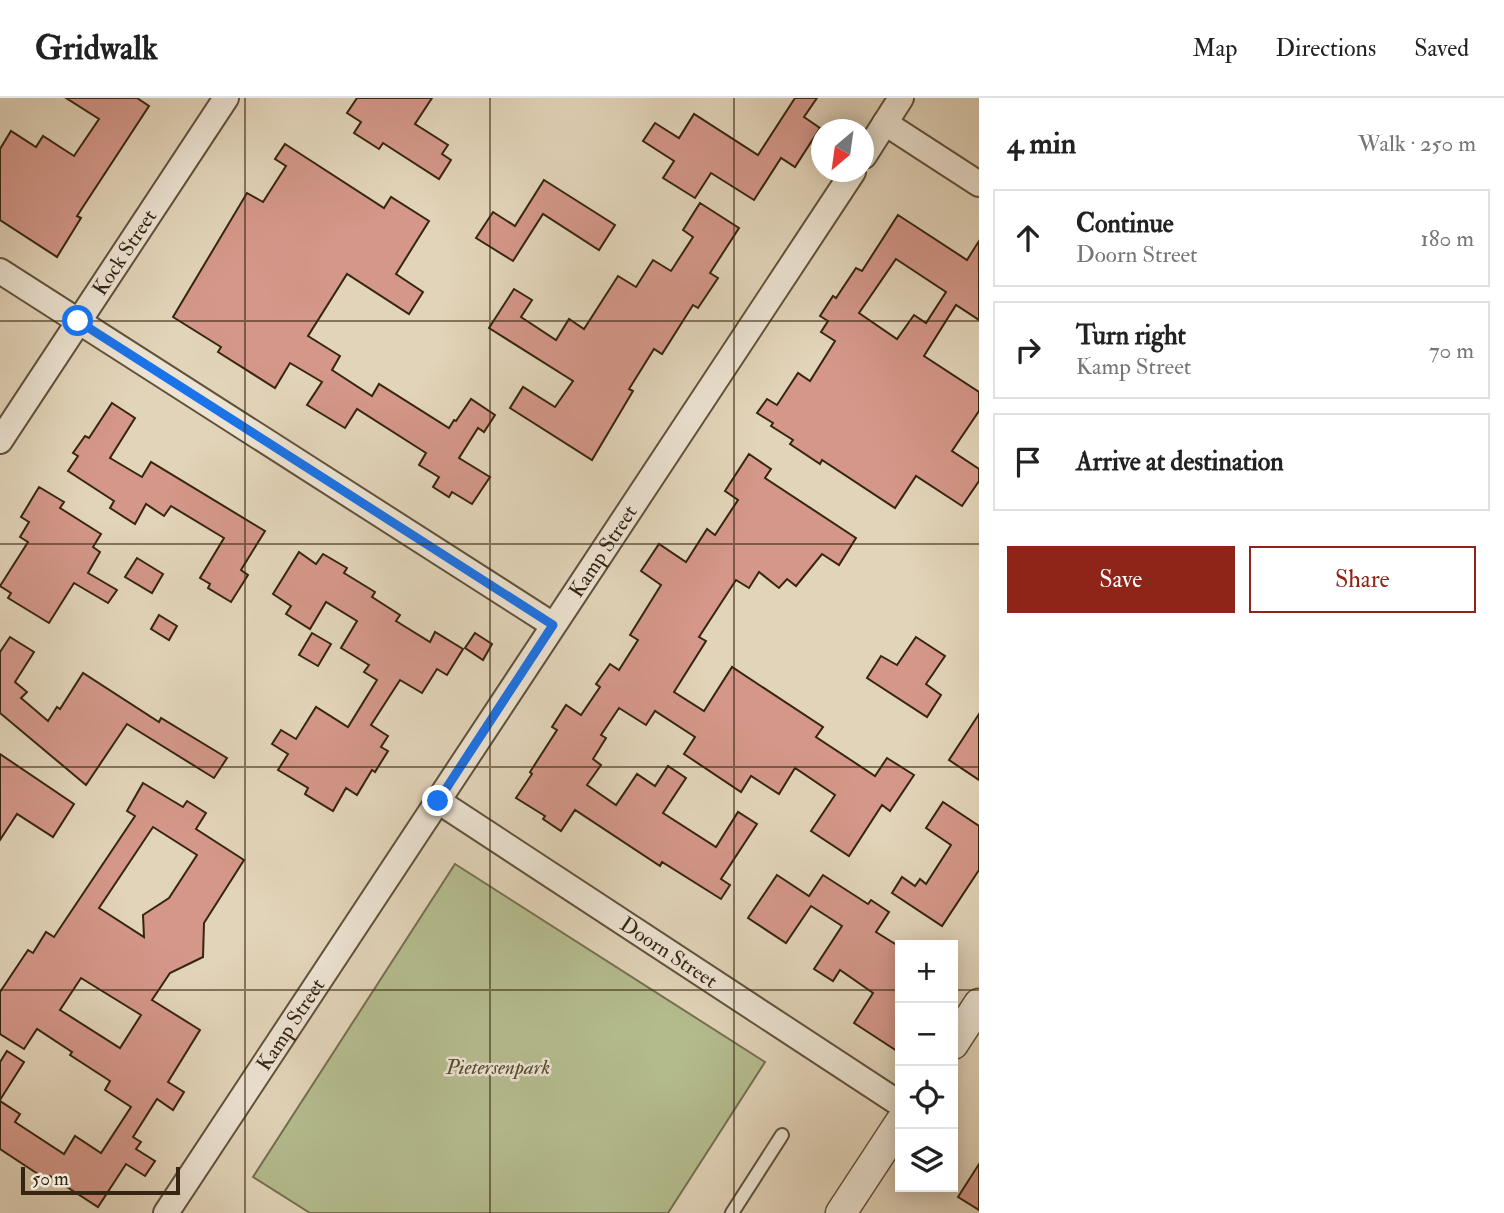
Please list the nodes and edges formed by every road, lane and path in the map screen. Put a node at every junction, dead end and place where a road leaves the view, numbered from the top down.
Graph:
1 (226, 98) edge
2 (901, 98) edge
3 (885, 123) junction
4 (874, 140) edge
5 (846, 182) edge
6 (979, 184) edge
7 (0, 271) edge
8 (78, 321) junction
9 (0, 441) edge
10 (553, 625) junction
11 (438, 801) junction
12 (979, 1004) edge
13 (958, 1036) edge
14 (895, 1101) edge
15 (897, 1129) edge
16 (782, 1135) dead end
17 (166, 1213) edge
18 (732, 1213) edge
19 (841, 1213) edge

1 - 8 street, Kock Street
2 - 3 street
3 - 4 street
3 - 6 street
5 - 10 street, Kamp Street
7 - 8 street
8 - 9 street, Kock Street
8 - 10 street
10 - 11 street, Kamp Street
11 - 14 street, Doorn Street
11 - 17 street, Kamp Street
12 - 13 street
15 - 19 street
16 - 18 lane

